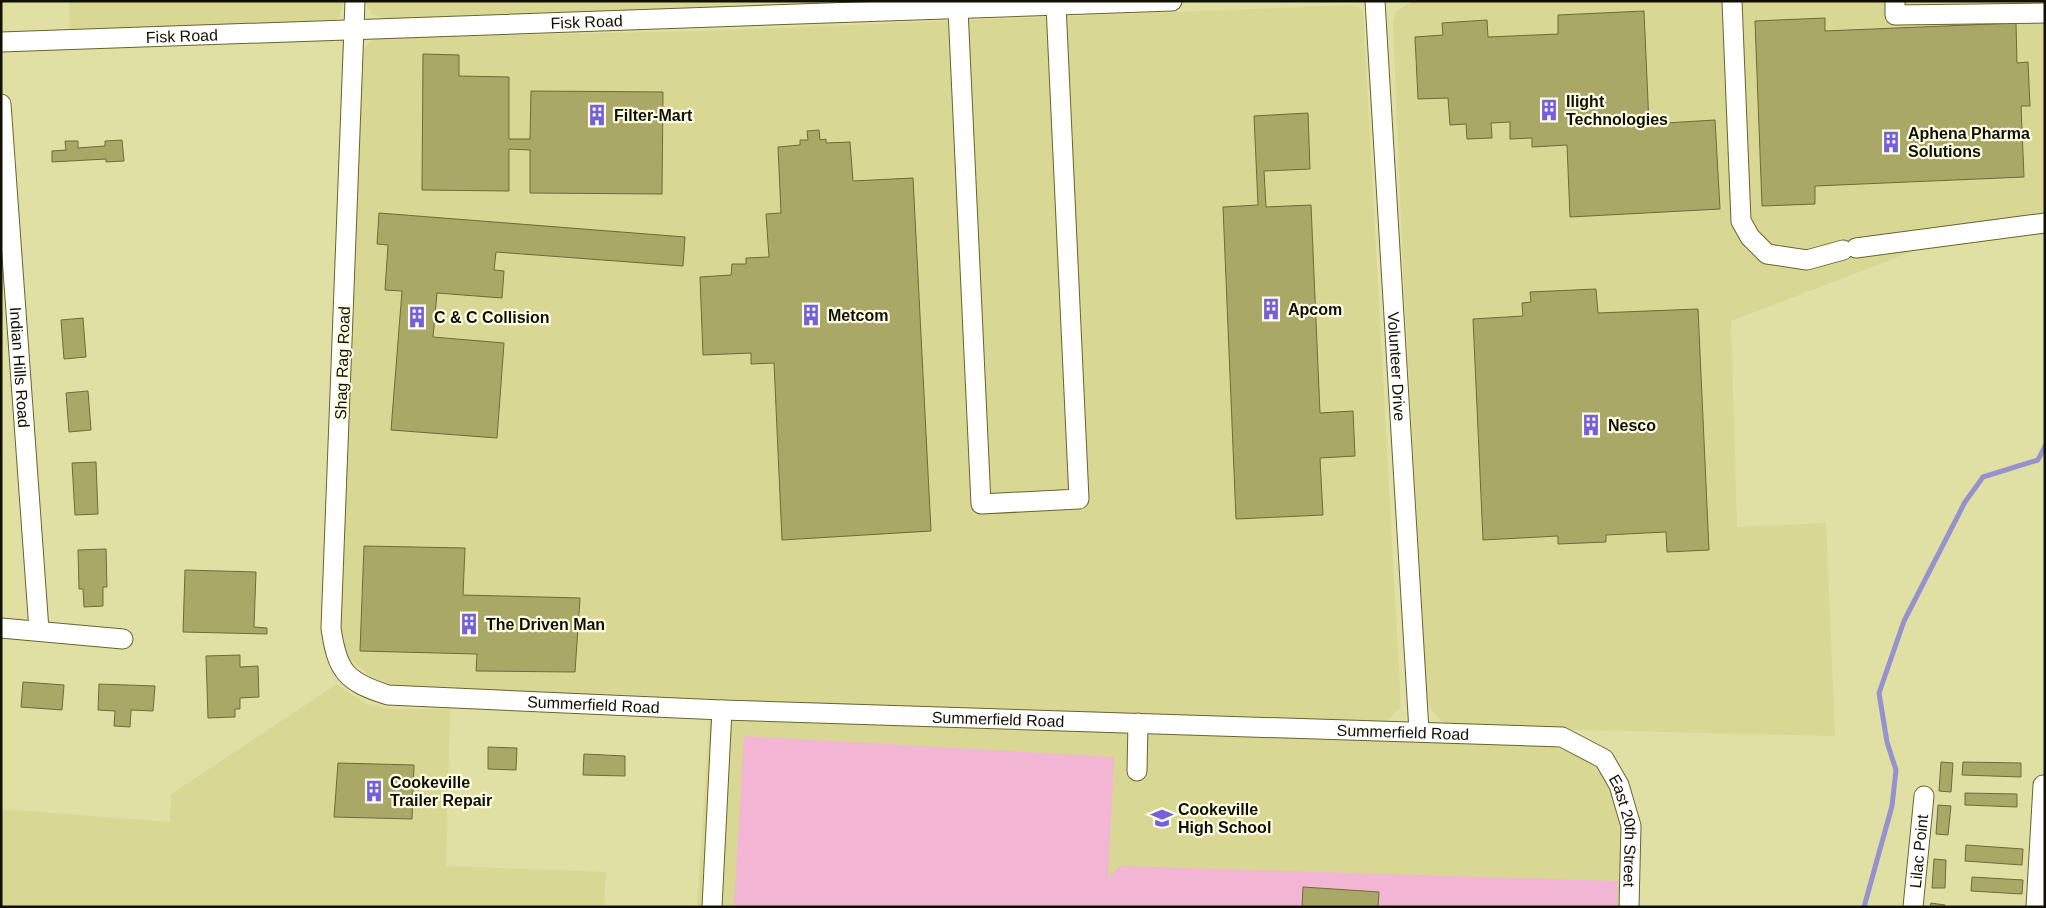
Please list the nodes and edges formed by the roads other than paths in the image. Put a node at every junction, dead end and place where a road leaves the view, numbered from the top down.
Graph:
1 (355, 1) edge
2 (1172, 1) edge
3 (1376, 1) edge
4 (1732, 1) edge
5 (1895, 1) edge
6 (1056, 5) junction
7 (958, 9) junction
8 (2045, 13) edge
9 (355, 31) junction
10 (1, 42) edge
11 (1, 104) edge
12 (2045, 223) edge
13 (1, 628) edge
14 (39, 630) junction
15 (123, 639) dead end
16 (388, 695) joint
17 (722, 710) junction
18 (1138, 723) junction
19 (1418, 731) junction
20 (1604, 759) joint
21 (1137, 771) dead end
22 (2043, 785) dead end
23 (1924, 796) dead end
24 (712, 907) edge
25 (1628, 907) edge
26 (1913, 907) edge
27 (2036, 907) edge

1 - 9 street, Shag Rag Road
2 - 6 street, Fisk Road
3 - 19 street, Volunteer Drive
4 - 12 street
5 - 8 street
6 - 7 street, Fisk Road
6 - 7 street
7 - 9 street, Fisk Road
9 - 10 street, Fisk Road
9 - 16 street, Shag Rag Road
11 - 14 street, Indian Hills Road
13 - 14 street
14 - 15 street
16 - 17 street, Summerfield Road
17 - 18 street, Summerfield Road
17 - 24 street
18 - 19 street, Summerfield Road
18 - 21 street
19 - 20 street, Summerfield Road
20 - 25 street, East 20th Street
22 - 27 street
23 - 26 street, Lilac Point

